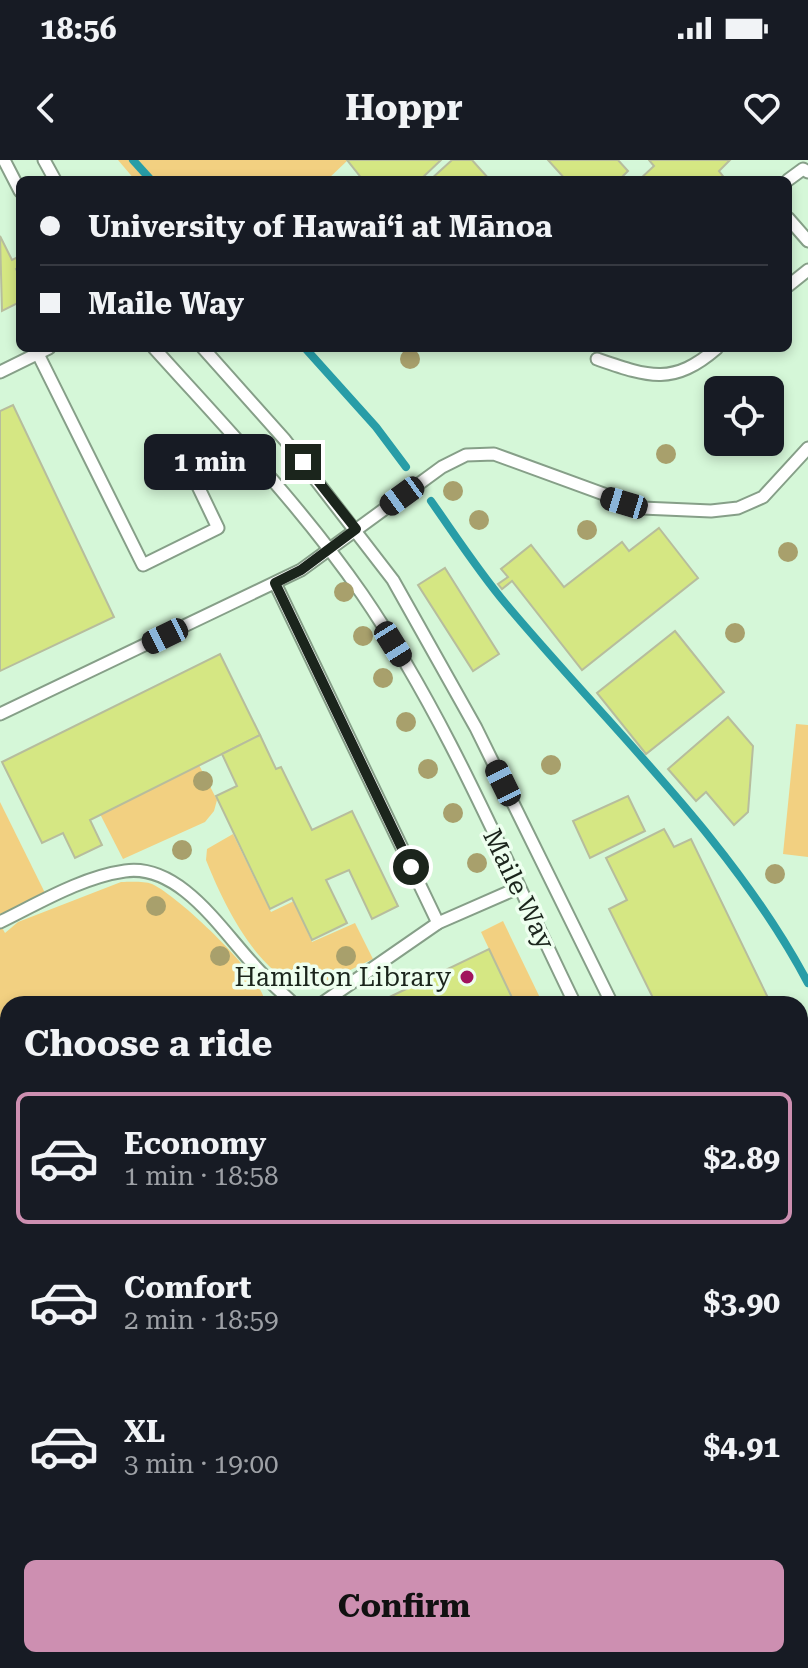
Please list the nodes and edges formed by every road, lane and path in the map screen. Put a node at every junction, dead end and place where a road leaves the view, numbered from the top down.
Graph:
1 (4, 160) edge
2 (16, 183) edge
3 (792, 223) edge
4 (808, 241) edge
5 (808, 270) edge
6 (792, 283) edge
7 (42, 352) edge
8 (44, 352) edge
9 (157, 352) edge
10 (207, 352) edge
11 (711, 352) edge
12 (597, 359) dead end
13 (0, 372) edge
14 (808, 448) edge
15 (195, 480) dead end
16 (356, 529) junction
17 (329, 549) junction
18 (275, 583) junction
19 (0, 714) edge
20 (518, 888) junction
21 (0, 922) edge
22 (438, 923) junction
23 (286, 996) edge
24 (333, 996) edge
25 (571, 996) edge
26 (608, 996) edge

1 - 2 lane
3 - 4 lane
5 - 6 lane
7 - 13 lane
8 - 15 lane
9 - 17 lane, Maile Way
10 - 16 lane, Maile Way
11 - 12 lane
14 - 16 lane
16 - 17 lane
16 - 26 lane, Maile Way
17 - 18 lane
17 - 20 lane, Maile Way
18 - 19 lane
18 - 22 lane
20 - 22 lane
20 - 25 lane, Maile Way
21 - 23 lane
22 - 24 lane

